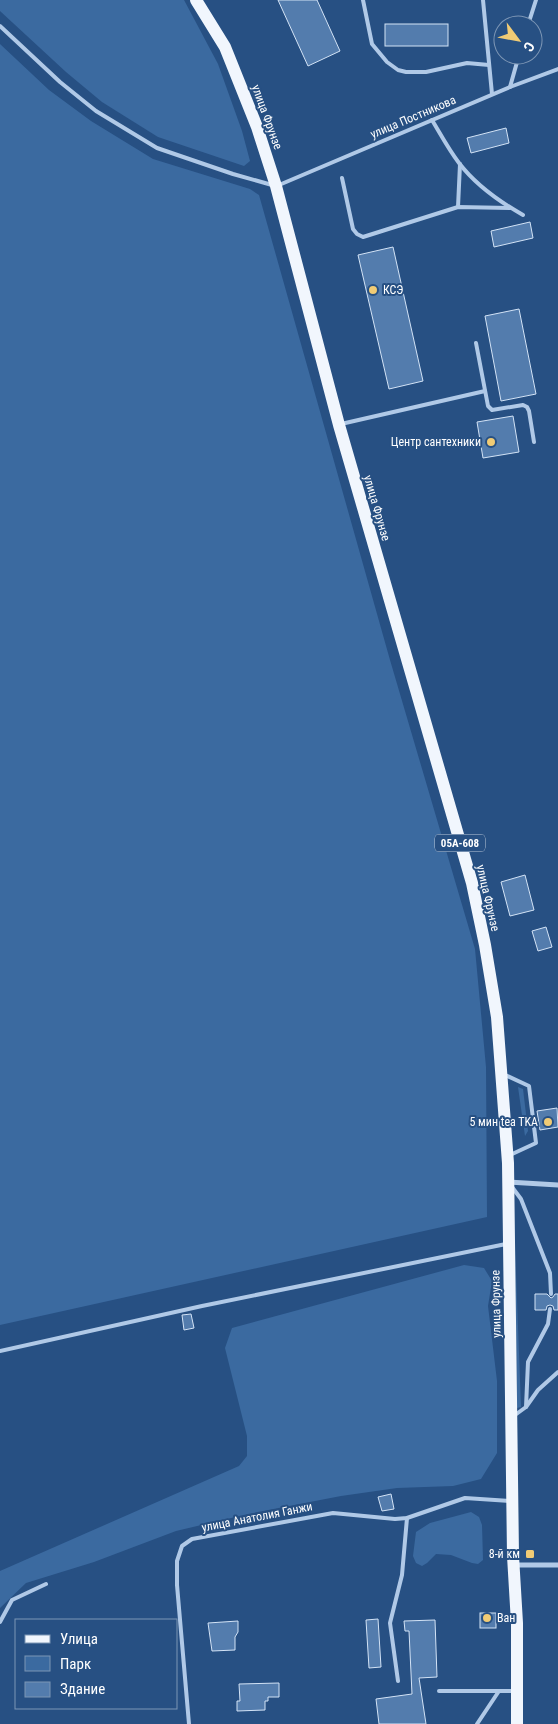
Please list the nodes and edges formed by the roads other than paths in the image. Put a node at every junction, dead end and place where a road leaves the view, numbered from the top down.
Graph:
1 (196, 0) edge
2 (363, 0) edge
3 (482, 0) edge
4 (536, 0) edge
5 (531, 15) edge
6 (0, 26) edge
7 (488, 65) junction
8 (516, 65) edge
9 (558, 69) edge
10 (510, 87) junction
11 (492, 94) junction
12 (432, 120) junction
13 (460, 164) junction
14 (342, 178) dead end
15 (276, 186) junction
16 (458, 207) junction
17 (510, 208) junction
18 (523, 215) dead end
19 (476, 343) dead end
20 (485, 391) junction
21 (339, 425) junction
22 (534, 442) dead end
23 (501, 1073) junction
24 (507, 1156) junction
25 (508, 1182) junction
26 (558, 1185) edge
27 (508, 1243) junction
28 (551, 1294) dead end
29 (550, 1310) dead end
30 (0, 1351) edge
31 (558, 1372) edge
32 (526, 1407) junction
33 (511, 1418) junction
34 (514, 1501) junction
35 (407, 1518) junction
36 (514, 1565) junction
37 (558, 1565) edge
38 (46, 1584) dead end
39 (0, 1622) edge
40 (398, 1680) dead end
41 (439, 1691) dead end
42 (499, 1691) junction
43 (516, 1691) junction
44 (189, 1724) edge
45 (476, 1724) edge
46 (516, 1724) edge

1 - 15 main road, улица Фрунзе / 05А-608
2 - 7 lane
3 - 7 lane
4 - 5 lane
6 - 15 lane
7 - 11 lane
8 - 10 lane
9 - 10 lane, улица Постникова
10 - 11 lane, улица Постникова
11 - 12 lane, улица Постникова
12 - 13 lane
12 - 15 lane, улица Постникова
13 - 16 lane
13 - 17 lane
14 - 16 lane
15 - 21 main road, улица Фрунзе / 05А-608
16 - 17 lane
17 - 18 lane
19 - 20 lane
20 - 21 lane
20 - 22 lane
21 - 23 main road, улица Фрунзе / 05А-608
23 - 24 main road, улица Фрунзе / 05А-608
23 - 24 lane
24 - 25 main road, улица Фрунзе / 05А-608
25 - 26 street
25 - 27 main road, улица Фрунзе / 05А-608
25 - 28 lane
27 - 30 lane
27 - 33 main road, улица Фрунзе / 05А-608
29 - 32 lane
31 - 32 lane
32 - 33 lane
33 - 34 main road, улица Фрунзе / 05А-608
34 - 35 lane, улица Анатолия Ганжи
34 - 36 main road, улица Фрунзе / 05А-608
35 - 40 lane
35 - 44 lane, улица Анатолия Ганжи
36 - 37 street
36 - 43 main road, улица Фрунзе / 05А-608
38 - 39 lane
41 - 42 lane
42 - 43 lane
42 - 45 lane
43 - 46 main road, улица Фрунзе / 05А-608

